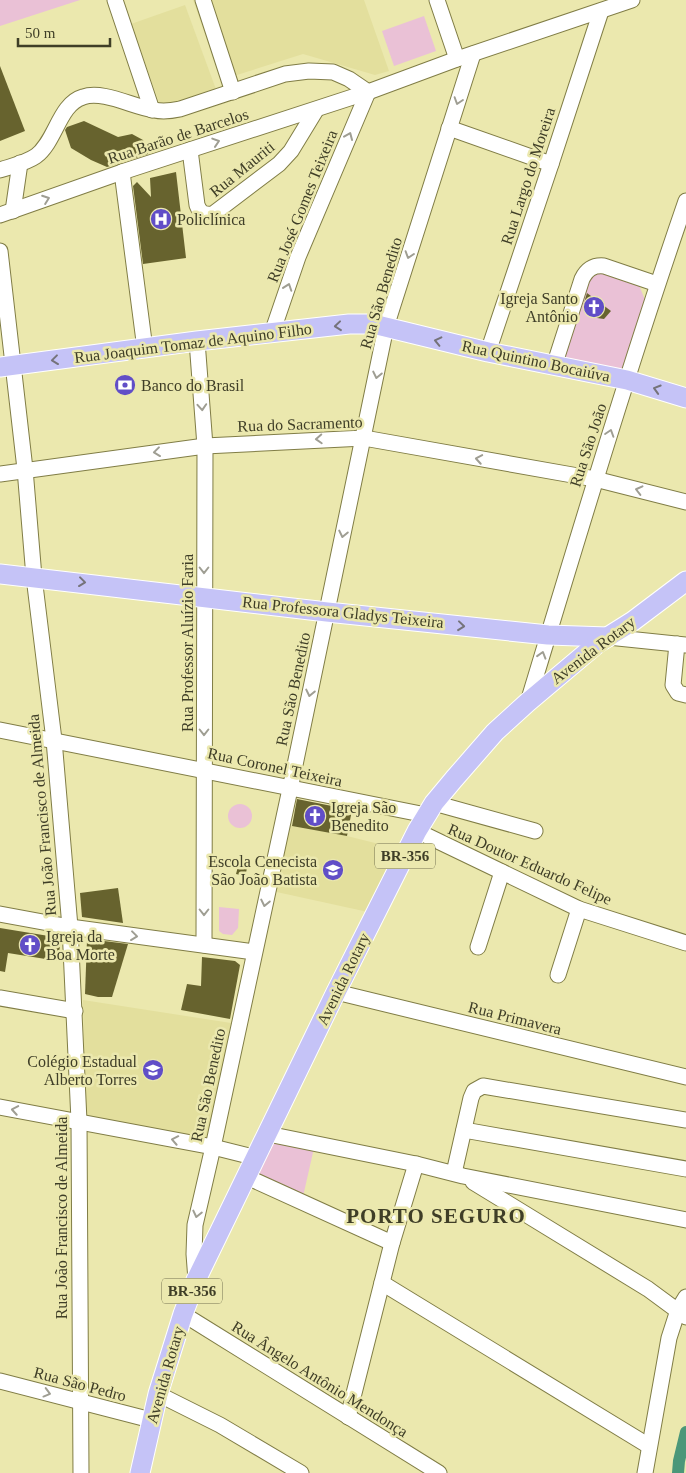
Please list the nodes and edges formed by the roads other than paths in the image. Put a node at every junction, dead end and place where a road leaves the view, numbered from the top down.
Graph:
1 (114, 0) edge
2 (202, 0) edge
3 (437, 0) edge
4 (632, 0) edge
5 (599, 6) edge
6 (473, 54) junction
7 (457, 59) junction
8 (233, 92) junction
9 (368, 92) junction
10 (152, 110) junction
11 (316, 110) junction
12 (449, 128) junction
13 (190, 150) junction
14 (20, 164) junction
15 (551, 164) junction
16 (0, 170) edge
17 (122, 172) junction
18 (686, 200) edge
19 (7, 213) edge
20 (0, 251) edge
21 (657, 284) junction
22 (386, 327) junction
23 (272, 333) junction
24 (197, 341) junction
25 (145, 349) junction
26 (488, 352) junction
27 (6, 366) edge
28 (554, 366) junction
29 (627, 380) junction
30 (686, 398) edge
31 (364, 438) junction
32 (205, 446) junction
33 (25, 469) junction
34 (0, 474) edge
35 (594, 479) junction
36 (686, 502) edge
37 (0, 574) edge
38 (34, 577) junction
39 (686, 581) edge
40 (204, 596) junction
41 (327, 612) junction
42 (548, 634) junction
43 (608, 637) junction
44 (682, 644) edge
45 (686, 696) edge
46 (528, 702) junction
47 (0, 730) edge
48 (54, 740) junction
49 (204, 770) junction
50 (290, 789) junction
51 (426, 817) junction
52 (535, 831) dead end
53 (502, 872) junction
54 (579, 909) junction
55 (0, 914) edge
56 (70, 928) junction
57 (686, 944) edge
58 (204, 945) junction
59 (478, 946) dead end
60 (254, 952) junction
61 (558, 975) dead end
62 (336, 992) junction
63 (0, 998) edge
64 (74, 1011) junction
65 (686, 1078) edge
66 (0, 1107) edge
67 (686, 1120) edge
68 (79, 1121) junction
69 (464, 1130) junction
70 (268, 1134) junction
71 (213, 1147) junction
72 (256, 1158) junction
73 (416, 1164) junction
74 (686, 1169) edge
75 (458, 1174) junction
76 (247, 1176) junction
77 (686, 1220) edge
78 (392, 1243) junction
79 (196, 1280) junction
80 (382, 1283) junction
81 (683, 1308) edge
82 (183, 1314) junction
83 (0, 1381) edge
84 (158, 1394) junction
85 (79, 1402) junction
86 (348, 1417) junction
87 (151, 1420) junction
88 (649, 1446) junction
89 (81, 1473) edge
90 (140, 1473) edge
91 (301, 1473) edge
92 (439, 1473) edge
93 (645, 1473) edge

1 - 10 street
2 - 8 street
3 - 7 street
4 - 5 street, Rua Barão de Barcelos
5 - 6 street, Rua Barão de Barcelos
5 - 15 street, Rua Largo do Moreira
6 - 7 street, Rua Barão de Barcelos
6 -> 12 street, Rua São Benedito
7 - 9 street, Rua Barão de Barcelos
8 - 9 street
8 - 10 street
9 - 11 street, Rua Barão de Barcelos
23 -> 9 street, Rua José Gomes Teixeira
10 - 14 street
13 -> 11 street, Rua Barão de Barcelos
11 - 13 street, Rua Mauriti
12 - 15 street
12 -> 22 street, Rua São Benedito
13 - 17 street, Rua Barão de Barcelos
14 - 16 street
14 - 19 street
15 - 26 street, Rua Largo do Moreira
19 -> 17 street, Rua Barão de Barcelos
17 - 25 street
18 - 21 street, Rua São João
20 - 27 street, Rua João Francisco de Almeida
21 - 28 street
21 - 29 street, Rua São João
22 -> 23 main road, Rua Joaquim Tomaz de Aquino Filho
26 -> 22 main road, Rua Quintino Bocaiúva
22 -> 31 street, Rua São Benedito
23 - 24 main road, Rua Joaquim Tomaz de Aquino Filho
24 - 25 main road, Rua Joaquim Tomaz de Aquino Filho
24 -> 32 street, Rua Professor Aluízio Faria
25 -> 27 main road, Rua Joaquim Tomaz de Aquino Filho
26 - 28 main road, Rua Quintino Bocaiúva
27 - 33 street, Rua João Francisco de Almeida
28 - 29 main road, Rua Quintino Bocaiúva
30 -> 29 main road, Rua Quintino Bocaiúva
35 -> 29 street, Rua São João
31 -> 32 street, Rua do Sacramento
35 -> 31 street, Rua do Sacramento
31 -> 41 street, Rua São Benedito
32 -> 33 street, Rua do Sacramento
32 -> 40 street, Rua Professor Aluízio Faria
33 - 34 street, Rua do Sacramento
33 - 38 street, Rua João Francisco de Almeida
36 -> 35 street, Rua do Sacramento
35 - 42 street, Rua São João
37 - 38 main road, Rua Professora Gladys Teixeira
38 -> 40 main road, Rua Professora Gladys Teixeira
38 - 48 street, Rua João Francisco de Almeida
39 - 43 main road, Avenida Rotary / BR-356
40 - 41 main road, Rua Professora Gladys Teixeira
40 -> 49 street, Rua Professor Aluízio Faria
41 -> 42 main road, Rua Professora Gladys Teixeira
41 -> 50 street, Rua São Benedito
42 - 43 main road, Rua Professora Gladys Teixeira
46 -> 42 street, Rua São João
43 - 44 street, Rua Professora Gladys Teixeira
43 - 46 main road, Avenida Rotary / BR-356
44 - 45 street
46 - 51 main road, Avenida Rotary / BR-356
47 - 48 street, Rua Coronel Teixeira
48 - 49 street, Rua Coronel Teixeira
48 - 56 street, Rua João Francisco de Almeida
49 - 50 street, Rua Coronel Teixeira
49 -> 58 street, Rua Professor Aluízio Faria
50 - 51 street, Rua Coronel Teixeira
50 -> 60 street, Rua São Benedito
51 - 52 street
51 - 53 street, Rua Doutor Eduardo Felipe
51 - 62 main road, Avenida Rotary / BR-356
53 - 54 street, Rua Doutor Eduardo Felipe
53 - 59 street
54 - 57 street, Rua Doutor Eduardo Felipe
54 - 61 street
55 - 56 street
56 -> 58 street
56 - 64 street, Rua João Francisco de Almeida
58 - 60 street
60 - 71 street, Rua São Benedito
62 - 65 street, Rua Primavera
62 - 70 main road, Avenida Rotary / BR-356
63 - 64 street
64 - 68 street, Rua João Francisco de Almeida
68 -> 66 street
67 - 69 street
71 -> 68 street
68 - 85 street, Rua João Francisco de Almeida
69 - 74 street
69 - 75 street
70 - 72 main road, Avenida Rotary / BR-356
70 - 73 street
71 - 72 street
71 -> 79 street, Rua São Benedito
72 - 76 main road, Avenida Rotary / BR-356
73 - 75 street
73 - 78 street
75 - 77 street
75 - 81 street
76 - 78 street
76 - 79 main road, Avenida Rotary / BR-356
78 - 80 street
79 - 82 main road, Avenida Rotary / BR-356
80 - 86 street
80 - 88 street
81 - 88 street
82 - 84 main road, Avenida Rotary / BR-356
82 - 86 street, Rua Ângelo Antônio Mendonça
83 -> 85 street, Rua São Pedro
84 - 87 main road, Avenida Rotary / BR-356
84 - 91 street
85 - 87 street, Rua São Pedro
85 - 89 street, Rua João Francisco de Almeida
86 - 92 street, Rua Ângelo Antônio Mendonça
87 - 90 main road, Avenida Rotary / BR-356
88 - 93 street

